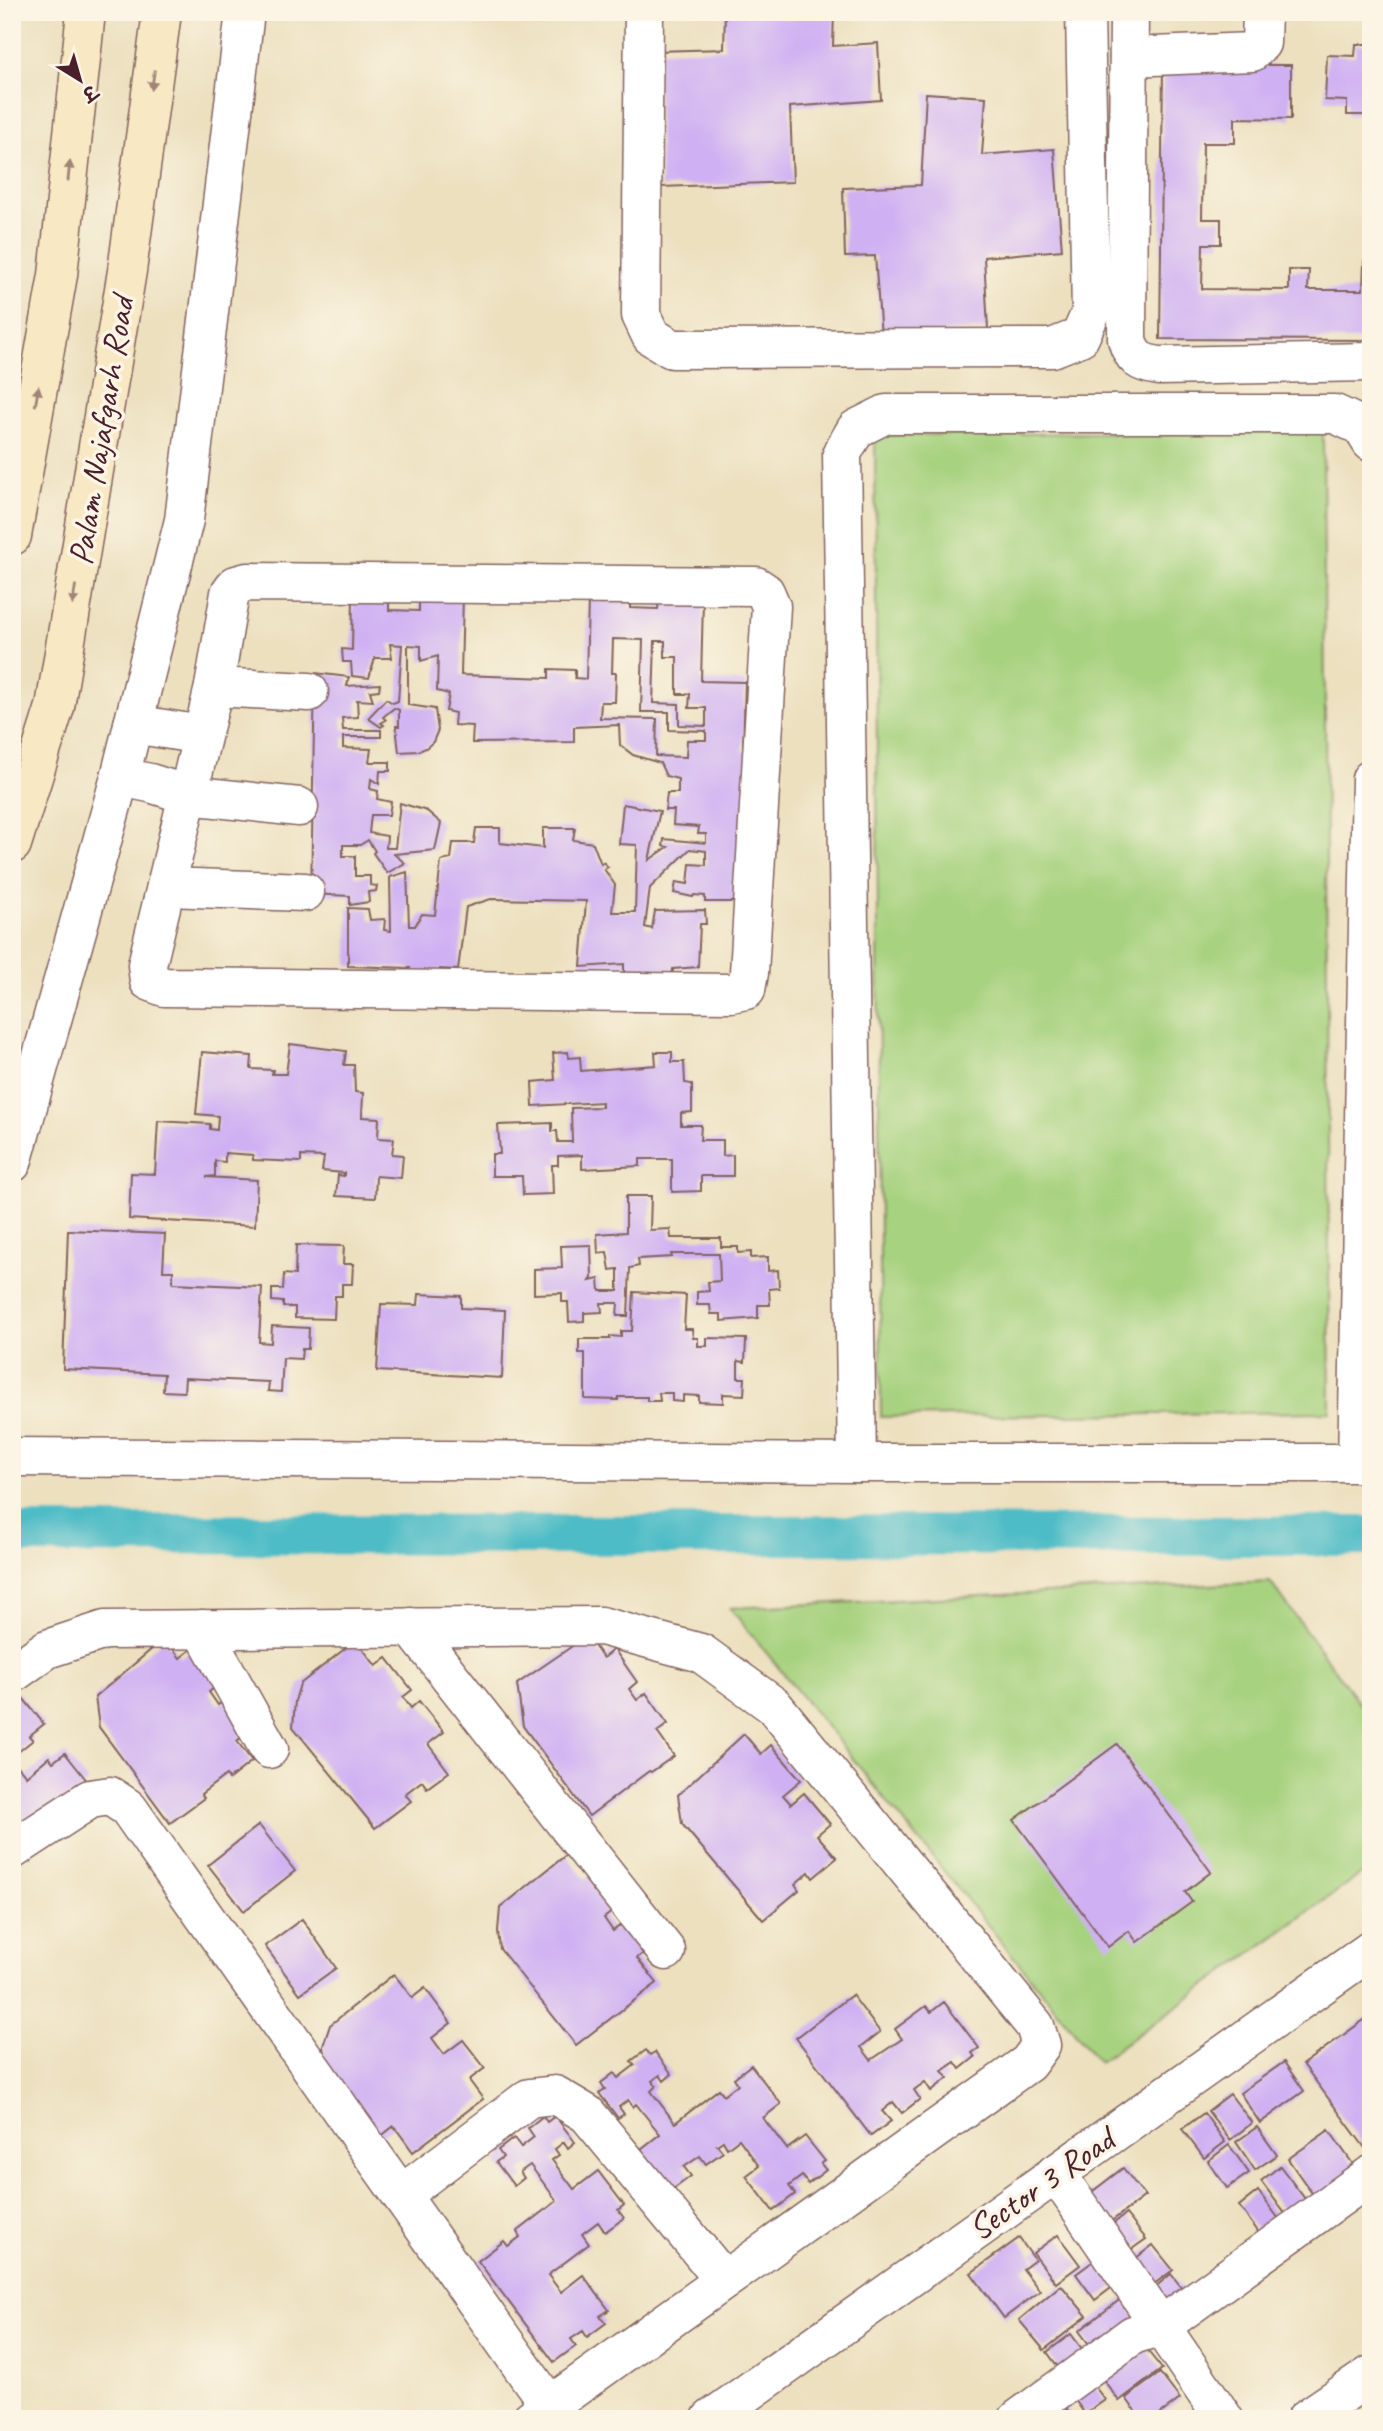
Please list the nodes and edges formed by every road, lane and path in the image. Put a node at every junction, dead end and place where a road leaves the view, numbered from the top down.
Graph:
1 (86, 12) edge
2 (162, 12) edge
3 (245, 12) edge
4 (644, 12) edge
5 (1085, 12) edge
6 (1129, 12) edge
7 (1262, 12) edge
8 (1129, 57) junction
9 (1371, 362) edge
10 (1370, 439) edge
11 (12, 536) edge
12 (214, 687) junction
13 (309, 692) dead end
14 (133, 724) junction
15 (202, 735) junction
16 (120, 777) junction
17 (1371, 779) edge
18 (188, 795) junction
19 (299, 807) dead end
20 (12, 844) edge
21 (166, 887) junction
22 (305, 892) dead end
23 (1368, 938) edge
24 (12, 1163) edge
25 (12, 1457) edge
26 (858, 1463) junction
27 (1364, 1463) edge
28 (411, 1627) junction
29 (202, 1629) junction
30 (12, 1674) edge
31 (269, 1749) dead end
32 (12, 1850) edge
33 (1371, 1950) edge
34 (666, 1951) dead end
35 (1056, 2173) junction
36 (1371, 2175) edge
37 (401, 2195) junction
38 (724, 2280) junction
39 (1161, 2326) junction
40 (1371, 2375) edge
41 (540, 2412) edge
42 (711, 2419) edge
43 (1018, 2419) edge
44 (1224, 2419) edge
45 (1306, 2419) edge

11 -> 1 main road, Palam Najafgarh Road
2 -> 20 main road, Palam Najafgarh Road
3 - 14 street
4 - 5 street
6 - 8 street
7 - 8 street
8 - 9 street
10 - 26 street
12 - 13 street
12 - 15 street
12 - 21 street
14 - 15 street
14 - 16 street
15 - 18 street
16 - 18 street
16 - 24 street
17 - 23 street
18 - 19 street
18 - 21 street
21 - 22 street
23 - 27 street
25 - 26 street
26 - 27 street
28 - 29 street
28 - 34 street
28 - 38 street
29 - 30 street
29 - 31 street
32 - 37 street
33 - 35 street, Sector 3 Road
35 - 39 street
35 - 42 street, Sector 3 Road
36 - 39 street
37 - 38 street
37 - 41 street
38 - 41 street
39 - 43 street
39 - 44 street
40 - 45 street

